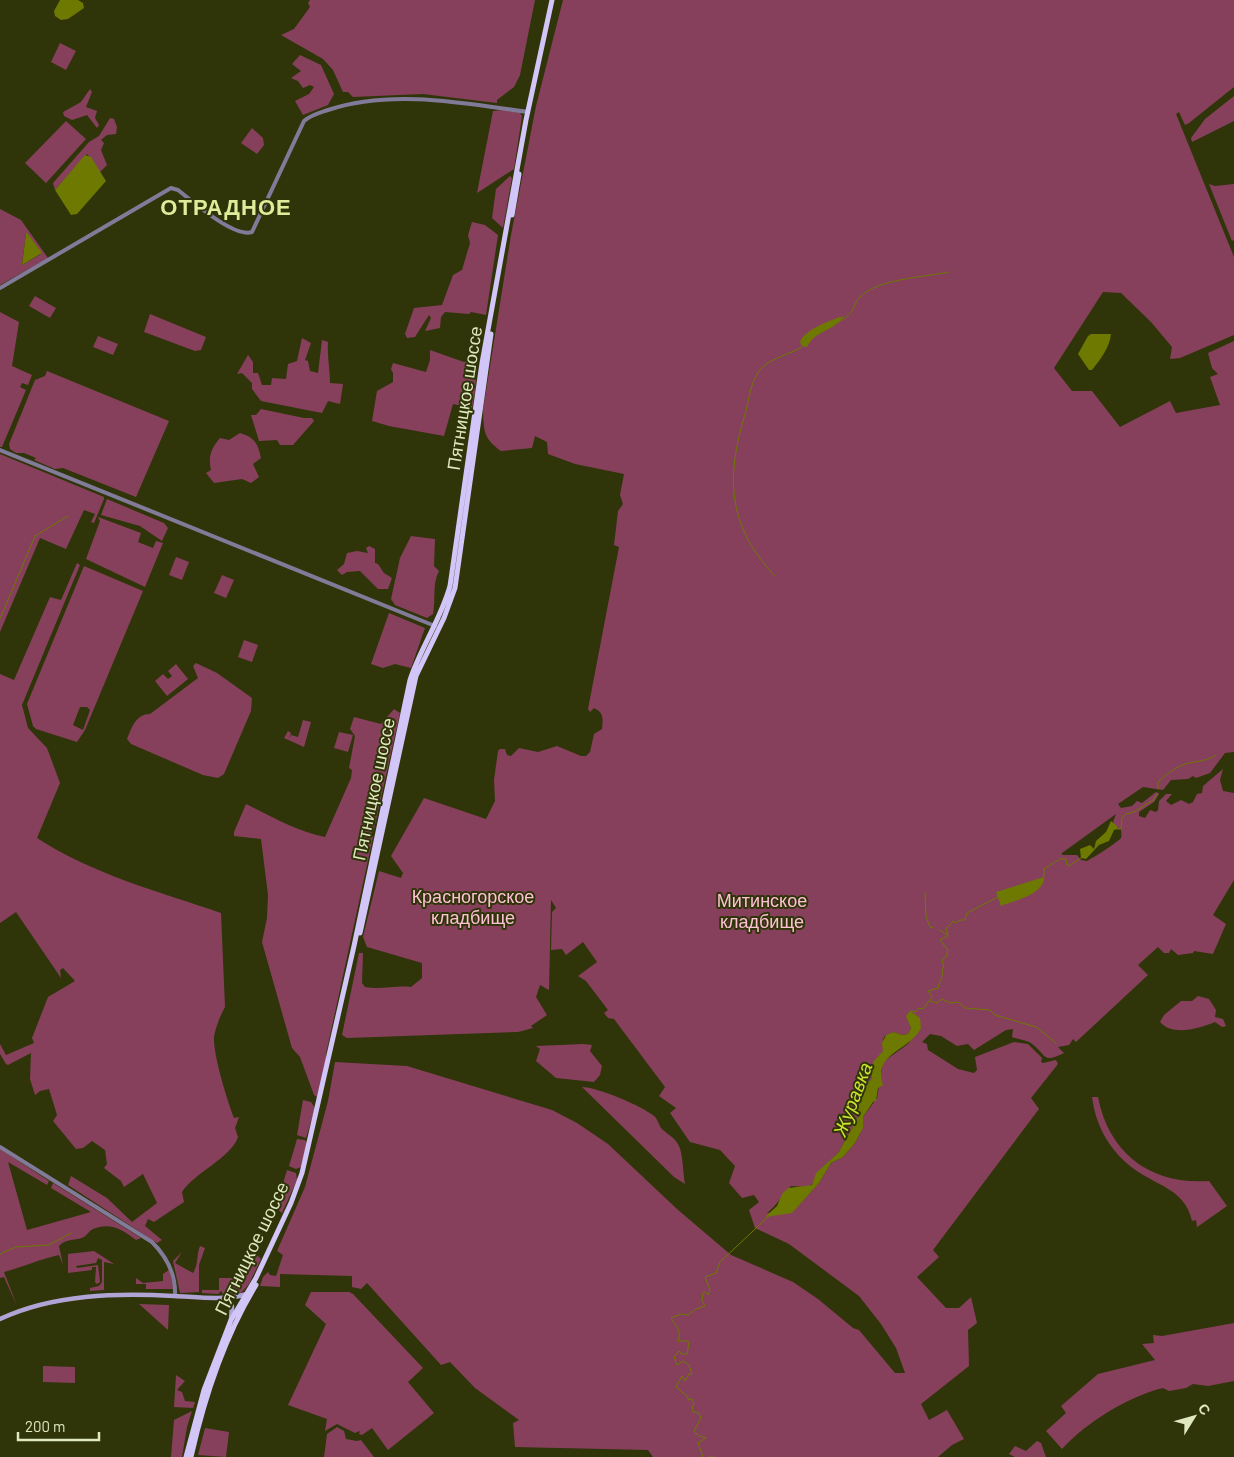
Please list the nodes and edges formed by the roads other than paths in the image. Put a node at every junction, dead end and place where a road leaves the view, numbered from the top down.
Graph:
1 (552, 0) edge
2 (528, 112) junction
3 (0, 288) edge
4 (0, 450) edge
5 (437, 627) junction
6 (0, 1147) edge
7 (245, 1295) junction
8 (175, 1296) junction
9 (224, 1297) junction
10 (243, 1305) junction
11 (0, 1320) edge
12 (231, 1320) junction
13 (186, 1457) edge
14 (191, 1457) edge

1 - 2 main road, Пятницкое шоссе
2 - 3 street
2 - 5 main road, Пятницкое шоссе
4 - 5 street
5 - 7 main road, Пятницкое шоссе
6 - 8 street
7 - 9 main road
7 - 10 main road, Пятницкое шоссе
7 - 10 main road
7 - 12 main road, Пятницкое шоссе
8 - 9 main road
8 - 11 main road
9 - 12 main road
10 - 14 main road, Пятницкое шоссе
12 - 13 main road, Пятницкое шоссе

